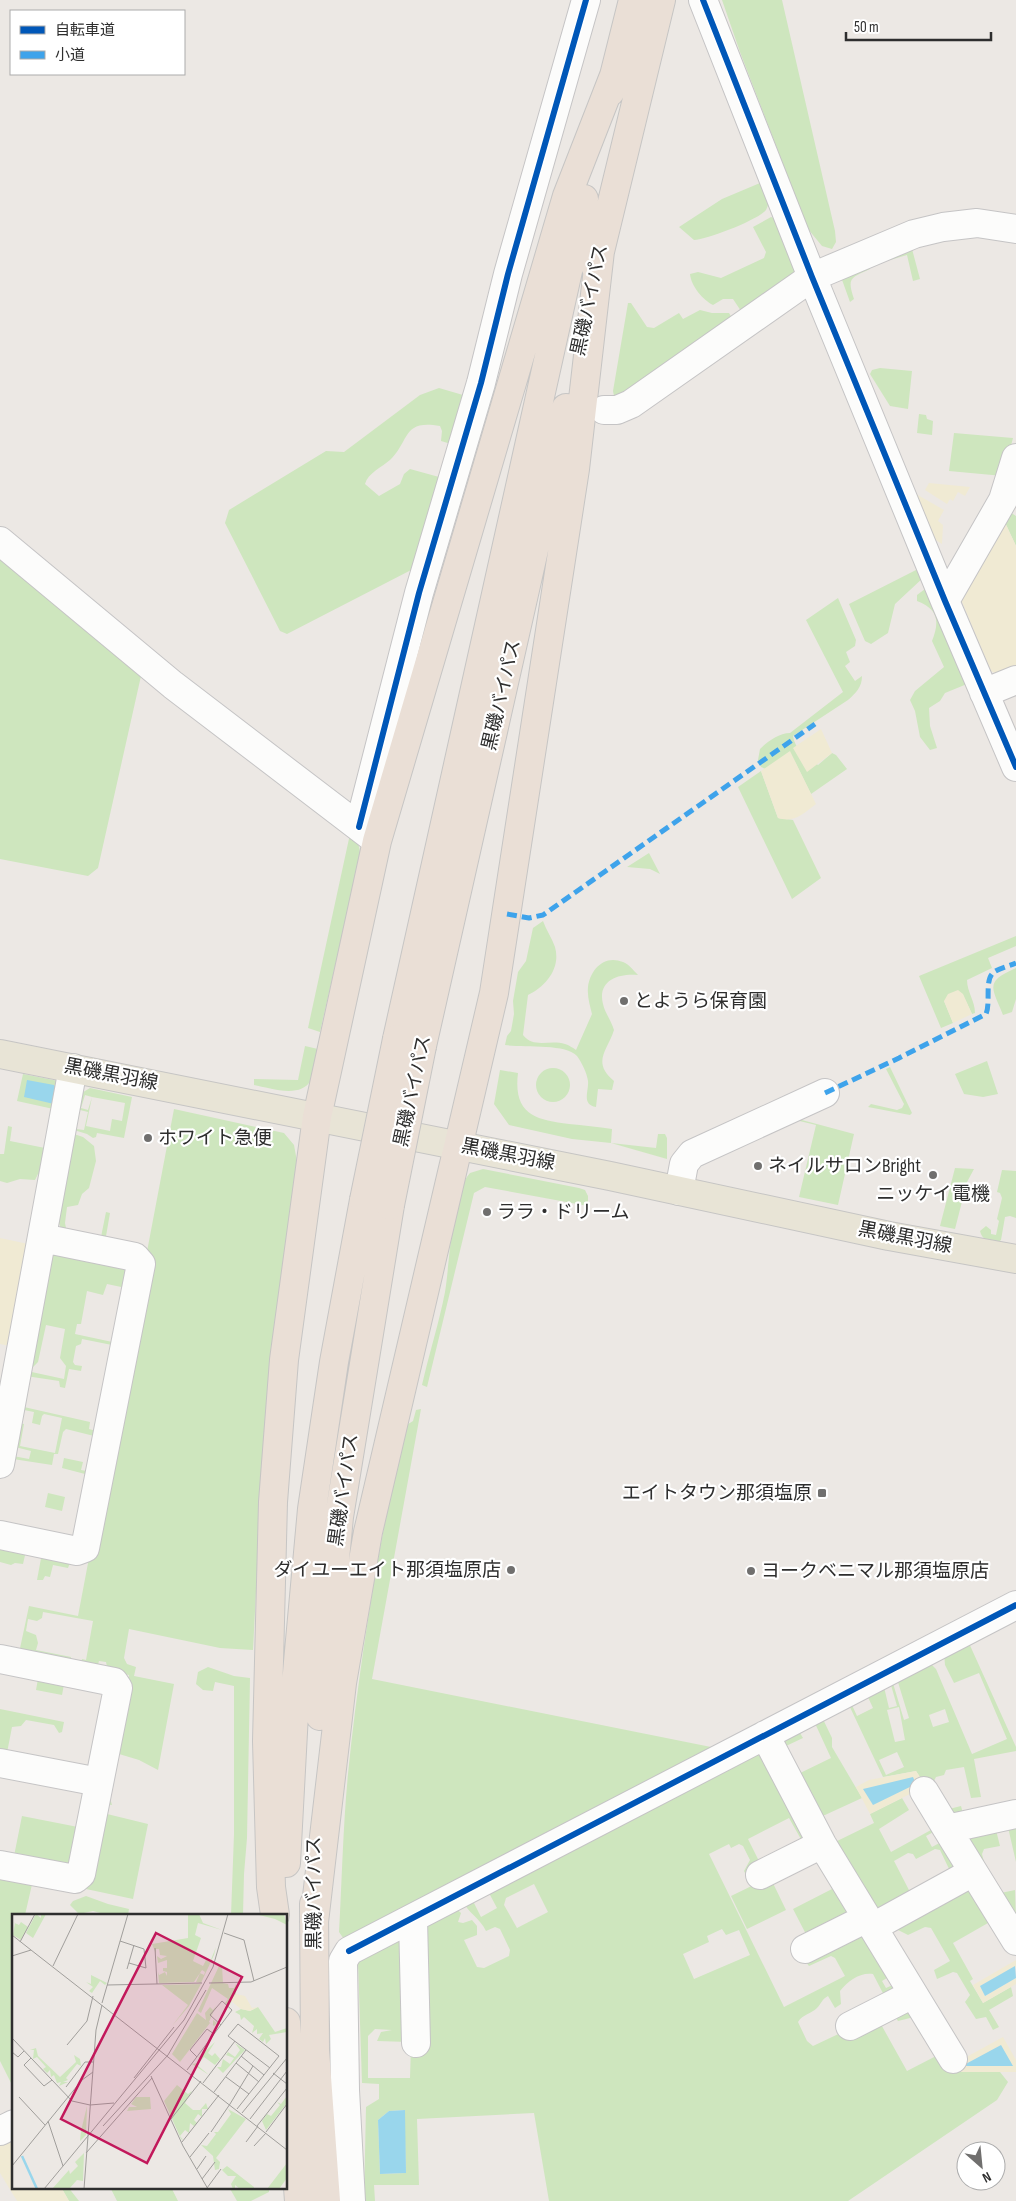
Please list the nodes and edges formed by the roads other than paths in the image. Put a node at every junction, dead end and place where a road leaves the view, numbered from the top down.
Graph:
1 (586, 0) edge
2 (633, 0) edge
3 (661, 0) edge
4 (703, 0) edge
5 (615, 73) junction
6 (1016, 228) edge
7 (600, 251) junction
8 (812, 277) junction
9 (604, 410) dead end
10 (1016, 458) edge
11 (0, 540) edge
12 (945, 601) junction
13 (1016, 680) edge
14 (984, 693) junction
15 (1016, 767) edge
16 (368, 834) junction
17 (410, 1043) junction
18 (0, 1054) edge
19 (73, 1068) junction
20 (825, 1093) dead end
21 (317, 1117) junction
22 (460, 1146) junction
23 (678, 1191) junction
24 (377, 1202) junction
25 (42, 1238) junction
26 (1016, 1260) edge
27 (0, 1464) edge
28 (0, 1535) edge
29 (1016, 1605) edge
30 (0, 1658) edge
31 (765, 1735) junction
32 (0, 1763) edge
33 (99, 1782) junction
34 (924, 1791) dead end
35 (1016, 1814) edge
36 (947, 1829) junction
37 (822, 1844) junction
38 (0, 1865) edge
39 (973, 1872) junction
40 (760, 1876) dead end
41 (275, 1914) edge
42 (284, 1914) edge
43 (412, 1919) junction
44 (314, 1922) junction
45 (870, 1922) junction
46 (1016, 1941) edge
47 (805, 1949) dead end
48 (913, 1994) junction
49 (850, 2026) dead end
50 (416, 2043) dead end
51 (288, 2050) edge
52 (953, 2059) dead end
53 (12, 2125) edge
54 (0, 2131) edge
55 (299, 2201) edge
56 (326, 2201) edge
57 (351, 2201) edge

1 - 16 street
2 - 5 highway, 黒磯バイパス
3 - 7 highway, 黒磯バイパス
4 - 8 street
5 - 16 highway
5 - 17 highway, 黒磯バイパス
6 - 8 street
7 - 17 highway, 黒磯バイパス
7 - 22 highway
8 - 9 street
8 - 12 street
10 - 12 street
11 - 16 street
12 - 14 street
13 - 14 street
14 - 15 street
16 - 21 highway
17 - 24 highway, 黒磯バイパス, bridge
18 - 19 main road, 黒磯黒羽線
19 - 21 main road, 黒磯黒羽線
19 - 25 street
20 - 23 street
21 - 22 main road, 黒磯黒羽線
21 - 41 highway
22 - 23 main road, 黒磯黒羽線
22 - 44 highway
23 - 26 main road, 黒磯黒羽線
24 - 42 highway, 黒磯バイパス
24 - 44 highway, 黒磯バイパス
25 - 27 street
25 - 28 street
29 - 31 street
30 - 33 street
31 - 37 street
31 - 43 street
32 - 33 street
33 - 38 street
34 - 36 street
35 - 36 street
36 - 39 street
37 - 40 street
37 - 45 street
39 - 45 street
39 - 46 street
43 - 50 street
43 - 57 street
44 - 56 highway, 黒磯バイパス
45 - 47 street
45 - 48 street
48 - 49 street
48 - 52 street
51 - 55 highway
53 - 54 street

